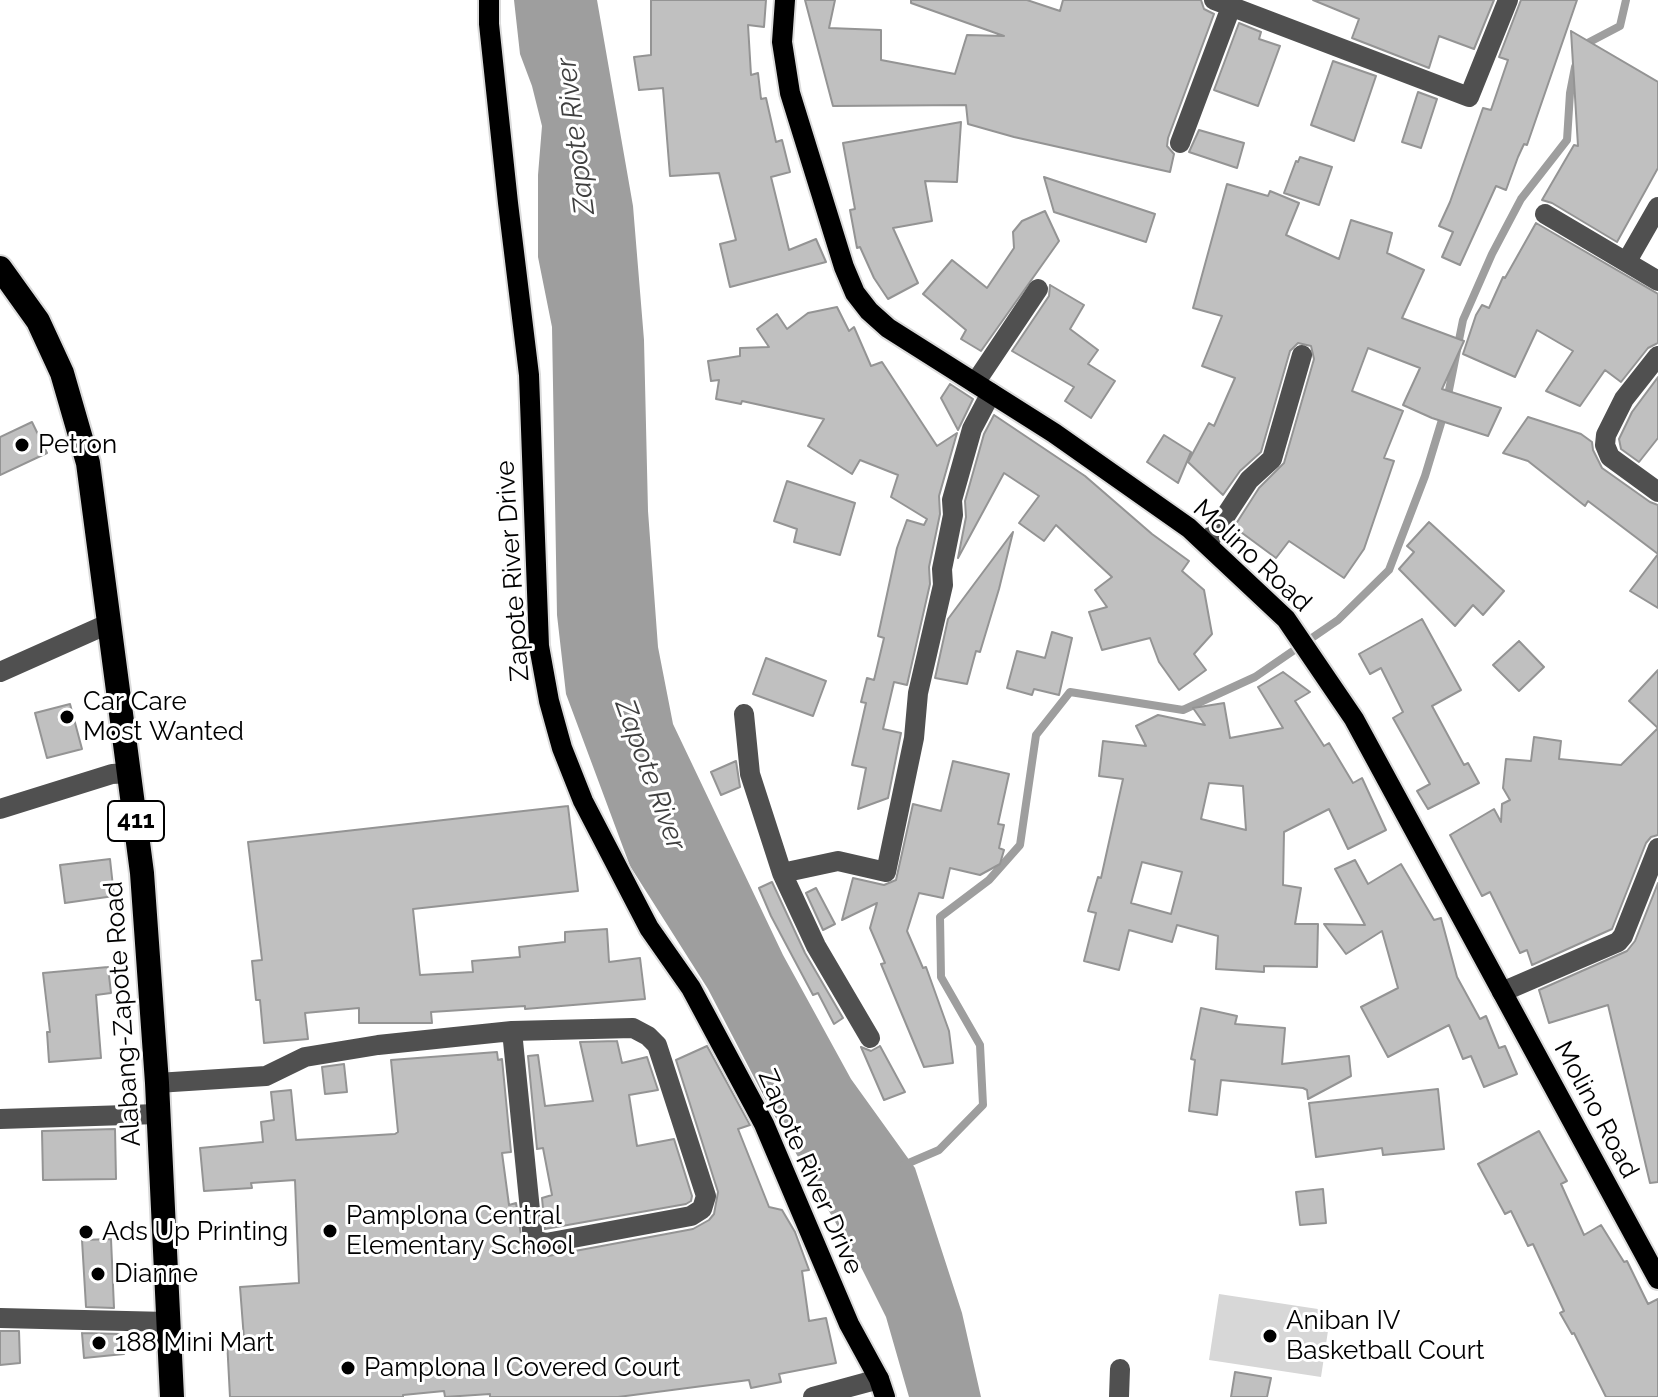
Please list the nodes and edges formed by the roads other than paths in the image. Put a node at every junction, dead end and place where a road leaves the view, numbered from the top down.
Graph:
1 (489, 0) edge
2 (785, 0) edge
3 (1508, 0) edge
4 (1222, 3) edge
5 (1180, 143) dead end
6 (1658, 207) edge
7 (1545, 214) dead end
8 (1627, 261) junction
9 (0, 268) edge
10 (1658, 281) edge
11 (1038, 289) dead end
12 (1302, 355) dead end
13 (1658, 356) edge
14 (983, 388) junction
15 (1658, 492) edge
16 (1207, 544) junction
17 (110, 623) junction
18 (0, 672) edge
19 (744, 714) dead end
20 (130, 773) junction
21 (0, 809) edge
22 (1658, 848) edge
23 (782, 873) junction
24 (1502, 992) junction
25 (512, 1031) junction
26 (870, 1038) dead end
27 (157, 1083) junction
28 (158, 1114) junction
29 (0, 1119) edge
30 (1658, 1279) edge
31 (0, 1318) edge
32 (168, 1322) junction
33 (1120, 1369) dead end
34 (882, 1388) edge
35 (172, 1397) edge
36 (813, 1397) edge
37 (1119, 1397) edge

1 - 34 main road, Zapote River Drive
2 - 14 main road, Molino Road
3 - 4 street
4 - 5 street
6 - 8 street
7 - 8 street
8 - 10 street
9 - 17 highway, Alabang-Zapote Road / 411
11 - 14 street
12 - 16 street
13 - 15 street
14 - 16 main road, Molino Road
14 - 23 street
16 - 24 main road, Molino Road
17 - 18 street
17 - 20 highway, Alabang-Zapote Road / 411
19 - 23 street
20 - 21 street
20 - 27 highway, Alabang-Zapote Road / 411
22 - 24 street
23 - 26 street
24 - 30 main road, Molino Road
25 - 25 street
25 - 27 street
27 - 28 highway, Alabang-Zapote Road / 411
28 - 29 street
28 - 32 highway, Alabang-Zapote Road / 411
31 - 32 street
32 - 35 highway, Alabang-Zapote Road / 411
33 - 37 street
34 - 36 street

